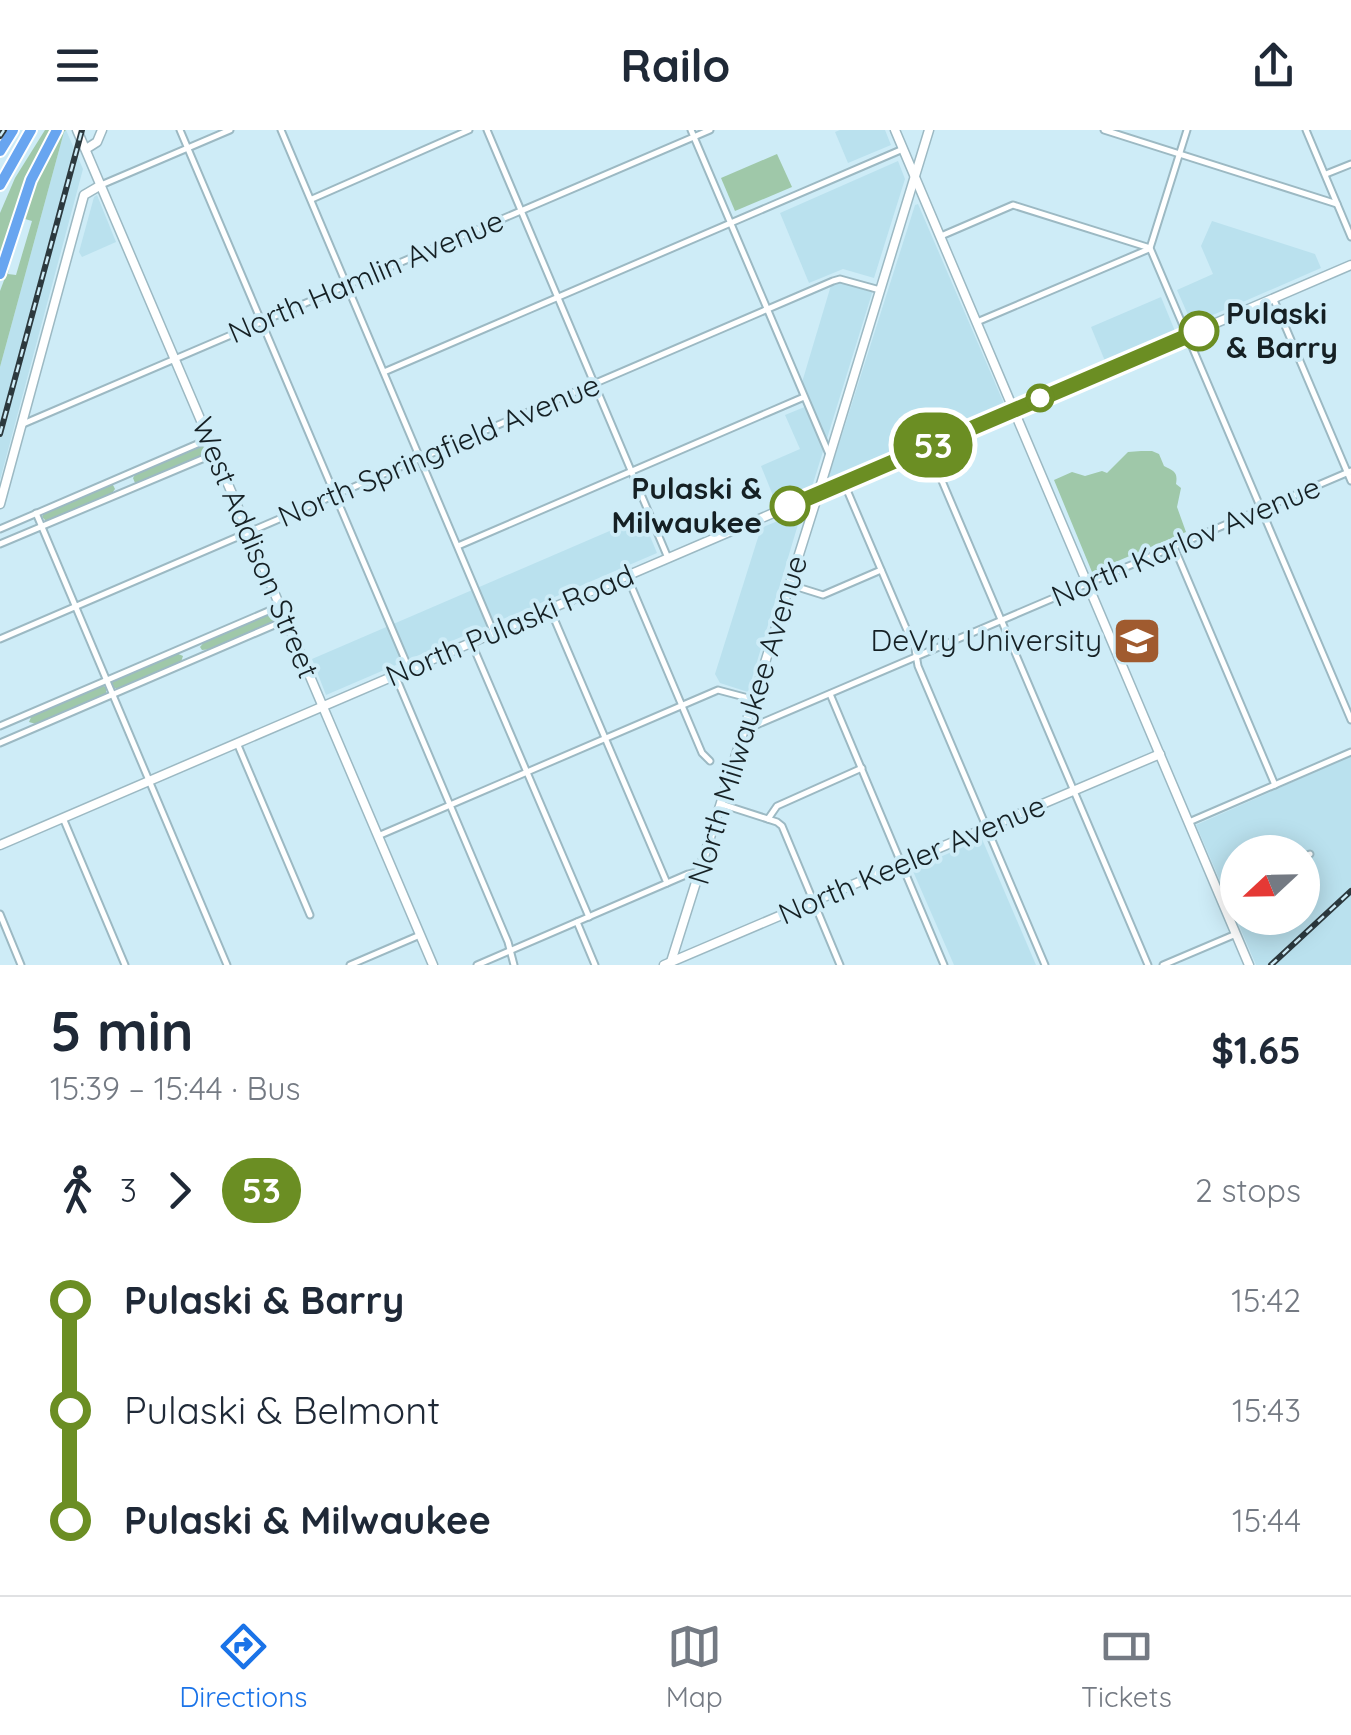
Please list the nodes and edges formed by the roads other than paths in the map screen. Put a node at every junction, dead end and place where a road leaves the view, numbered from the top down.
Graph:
1 (13, 130) edge
2 (31, 130) edge
3 (57, 130) edge
4 (77, 130) edge
5 (102, 130) edge
6 (180, 130) edge
7 (230, 130) edge
8 (281, 130) edge
9 (470, 130) edge
10 (486, 130) edge
11 (710, 130) edge
12 (895, 130) edge
13 (929, 130) edge
14 (1104, 130) edge
15 (1187, 130) edge
16 (1306, 130) edge
17 (693, 134) edge
18 (188, 148) junction
19 (903, 149) junction
20 (86, 150) junction
21 (0, 151) edge
22 (1180, 154) junction
23 (1351, 164) edge
24 (1325, 175) junction
25 (915, 177) junction
26 (0, 185) edge
27 (101, 186) junction
28 (310, 199) junction
29 (1338, 204) junction
30 (521, 211) junction
31 (730, 223) junction
32 (940, 236) junction
33 (1351, 237) edge
34 (1150, 248) junction
35 (1351, 265) edge
36 (0, 274) edge
37 (347, 285) junction
38 (880, 290) junction
39 (558, 298) junction
40 (1273, 299) junction
41 (767, 310) junction
42 (262, 322) junction
43 (977, 322) junction
44 (1187, 336) junction
45 (175, 359) junction
46 (384, 372) junction
47 (594, 384) junction
48 (804, 397) junction
49 (1014, 410) junction
50 (22, 424) junction
51 (209, 439) junction
52 (927, 447) junction
53 (215, 453) junction
54 (830, 456) junction
55 (421, 459) junction
56 (631, 471) junction
57 (1349, 472) edge
58 (129, 474) junction
59 (114, 480) junction
60 (1351, 481) edge
61 (844, 483) junction
62 (135, 487) junction
63 (120, 494) junction
64 (818, 494) junction
65 (335, 496) junction
66 (0, 504) edge
67 (1261, 510) junction
68 (36, 513) junction
69 (42, 527) junction
70 (0, 529) edge
71 (249, 533) junction
72 (0, 544) edge
73 (458, 546) junction
74 (1174, 547) junction
75 (668, 558) junction
76 (881, 570) junction
77 (627, 576) junction
78 (790, 584) junction
79 (1088, 584) junction
80 (280, 606) junction
81 (77, 608) junction
82 (550, 609) junction
83 (286, 620) junction
84 (1001, 621) junction
85 (494, 632) junction
86 (0, 639) edge
87 (196, 642) junction
88 (471, 642) junction
89 (184, 648) junction
90 (202, 656) junction
91 (916, 657) junction
92 (190, 661) junction
93 (408, 669) junction
94 (395, 675) junction
95 (108, 680) junction
96 (114, 694) junction
97 (830, 694) junction
98 (752, 698) junction
99 (322, 706) junction
100 (682, 706) junction
101 (25, 716) junction
102 (1351, 720) edge
103 (11, 722) junction
104 (744, 724) junction
105 (0, 726) edge
106 (31, 730) junction
107 (17, 736) junction
108 (605, 739) junction
109 (0, 743) edge
110 (237, 743) junction
111 (1351, 752) edge
112 (1160, 754) junction
113 (710, 761) dead end
114 (862, 768) junction
115 (526, 773) junction
116 (151, 780) junction
117 (1275, 785) junction
118 (1074, 791) junction
119 (721, 804) junction
120 (450, 805) junction
121 (63, 818) junction
122 (768, 819) junction
123 (1188, 822) junction
124 (987, 828) junction
125 (378, 836) junction
126 (0, 844) edge
127 (900, 865) junction
128 (700, 871) junction
129 (667, 884) junction
130 (1219, 894) edge
131 (814, 902) junction
132 (0, 914) edge
133 (310, 915) dead end
134 (589, 917) junction
135 (577, 922) junction
136 (420, 935) junction
137 (1234, 935) edge
138 (1236, 935) edge
139 (510, 951) junction
140 (668, 964) edge
141 (22, 965) edge
142 (125, 965) edge
143 (228, 965) edge
144 (350, 965) edge
145 (433, 965) edge
146 (477, 965) edge
147 (514, 965) edge
148 (595, 965) edge
149 (840, 965) edge
150 (944, 965) edge
151 (1045, 965) edge
152 (1148, 965) edge
153 (1163, 965) edge
154 (1249, 965) edge

1 - 21 highway
2 - 26 highway
3 - 36 highway
4 - 20 main road, West Addison Street
5 - 20 main road
6 - 18 street
7 - 18 street
8 - 28 street
9 - 28 street
10 - 30 street
11 - 17 street, North Hamlin Avenue
12 - 19 main road
13 - 25 main road, North Milwaukee Avenue
14 - 22 street
15 - 22 street
16 - 24 street
17 - 30 street, North Hamlin Avenue
17 - 31 street
18 - 27 street
18 - 42 street
19 - 25 main road
19 - 31 street
20 - 27 main road, West Addison Street
22 - 29 street
22 - 34 street
23 - 24 street
24 - 29 street
25 - 32 main road
25 - 38 main road, North Milwaukee Avenue
27 - 45 main road, West Addison Street
27 - 50 main road
28 - 37 street
29 - 33 street
30 - 37 street, North Hamlin Avenue
30 - 39 street
31 - 39 street
31 - 41 street
32 - 34 street
32 - 43 main road
34 - 43 street
34 - 44 street
35 - 40 main road, North Pulaski Road
37 - 42 street, North Hamlin Avenue
37 - 46 street
38 - 41 street, North Springfield Avenue
38 - 54 main road, North Milwaukee Avenue
39 - 46 street
39 - 47 street
40 - 44 main road, North Pulaski Road
40 - 57 street
41 - 47 street, North Springfield Avenue
41 - 48 street
42 - 45 street, North Hamlin Avenue
42 - 65 street
43 - 49 main road
44 - 49 main road, North Pulaski Road
44 - 67 street
45 - 50 street, North Hamlin Avenue
45 - 51 main road, West Addison Street
46 - 55 street
47 - 55 street, North Springfield Avenue
47 - 56 street
48 - 54 street
48 - 56 street
49 - 52 main road, North Pulaski Road
49 - 79 main road
50 - 66 main road
51 - 53 main road, West Addison Street
51 - 58 street
52 - 61 main road, North Pulaski Road
52 - 84 street
53 - 62 street
53 - 71 main road, West Addison Street
54 - 64 main road, North Milwaukee Avenue
55 - 65 street, North Springfield Avenue
55 - 73 street
56 - 73 street
56 - 75 street
57 - 60 street
57 - 67 street, North Karlov Avenue
58 - 59 street
58 - 62 street
59 - 63 street
59 - 68 street
61 - 64 main road, North Pulaski Road
61 - 76 street
62 - 63 street
63 - 69 street
64 - 75 main road, North Pulaski Road
64 - 78 main road, North Milwaukee Avenue
65 - 71 street, North Springfield Avenue
65 - 93 street
67 - 74 street, North Karlov Avenue
67 - 102 street
68 - 69 street
68 - 70 street
69 - 72 street
69 - 81 street
71 - 80 main road, West Addison Street
71 - 81 street, North Springfield Avenue
73 - 85 street
74 - 79 street, North Karlov Avenue
74 - 117 street
75 - 77 main road, North Pulaski Road
76 - 78 street
76 - 91 street
77 - 82 main road, North Pulaski Road
77 - 100 street
78 - 98 main road, North Milwaukee Avenue
79 - 84 street, North Karlov Avenue
79 - 112 main road
80 - 83 main road, West Addison Street
80 - 87 street
81 - 86 street, North Springfield Avenue
81 - 95 street
82 - 85 main road, North Pulaski Road
82 - 108 street
83 - 90 street
83 - 99 main road, West Addison Street
84 - 91 street, North Karlov Avenue
84 - 118 street
85 - 88 main road, North Pulaski Road
87 - 89 street
87 - 90 street
88 - 93 main road, North Pulaski Road
88 - 115 street
89 - 92 street
89 - 95 street
90 - 92 street
91 - 97 street, North Karlov Avenue
91 - 124 street
92 - 96 street
93 - 94 main road, North Pulaski Road
94 - 99 main road, North Pulaski Road
94 - 120 street
95 - 96 street
95 - 101 street
96 - 106 street
96 - 116 street
97 - 104 street, North Karlov Avenue
97 - 114 street
98 - 100 street
98 - 104 main road, North Milwaukee Avenue
99 - 110 main road, North Pulaski Road
99 - 125 main road, West Addison Street
100 - 108 street
100 - 113 street
101 - 103 street
101 - 106 street
103 - 105 street
103 - 107 street
104 - 119 main road, North Milwaukee Avenue
106 - 107 street
107 - 109 street
108 - 115 street
108 - 129 street
110 - 116 main road, North Pulaski Road
110 - 133 street
111 - 117 street
112 - 118 main road, North Keeler Avenue
112 - 123 main road
114 - 122 street
114 - 127 street
115 - 120 street
115 - 134 street
116 - 121 main road, North Pulaski Road
116 - 143 street
117 - 123 street
118 - 124 main road, North Keeler Avenue
118 - 152 street
119 - 122 street
119 - 128 main road, North Milwaukee Avenue
120 - 125 street
120 - 139 street
121 - 126 main road, North Pulaski Road
121 - 142 street
122 - 131 street
123 - 130 main road
124 - 127 main road, North Keeler Avenue
124 - 151 street
125 - 136 main road, West Addison Street
127 - 131 main road, North Keeler Avenue
127 - 150 street
128 - 129 street
128 - 140 main road, North Milwaukee Avenue
129 - 134 street
131 - 140 main road, North Keeler Avenue
131 - 149 street
132 - 141 street
134 - 135 street
135 - 139 street
135 - 148 street
136 - 144 street
136 - 145 main road, West Addison Street
137 - 153 street
138 - 154 main road
139 - 146 street
139 - 147 street

